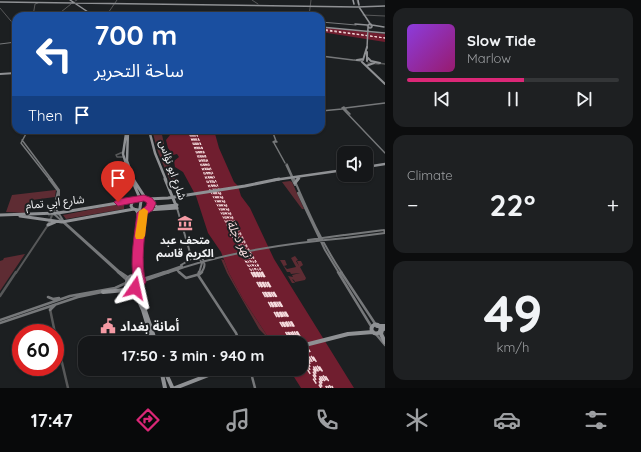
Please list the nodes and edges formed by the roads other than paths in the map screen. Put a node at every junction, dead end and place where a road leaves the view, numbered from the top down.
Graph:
1 (252, 0) edge
2 (311, 0) edge
3 (0, 1) edge
4 (74, 2) edge
5 (32, 3) junction
6 (38, 3) junction
7 (116, 3) edge
8 (353, 3) edge
9 (258, 4) junction
10 (359, 4) edge
11 (306, 5) junction
12 (311, 5) junction
13 (385, 6) edge
14 (0, 7) edge
15 (34, 7) junction
16 (33, 12) edge
17 (62, 12) edge
18 (88, 12) edge
19 (109, 12) edge
20 (310, 12) edge
21 (364, 16) junction
22 (385, 16) edge
23 (12, 21) edge
24 (325, 21) edge
25 (356, 24) joint
26 (370, 26) junction
27 (325, 27) edge
28 (385, 27) edge
29 (385, 33) edge
30 (12, 42) edge
31 (0, 44) edge
32 (325, 57) edge
33 (366, 58) junction
34 (354, 60) junction
35 (365, 62) junction
36 (374, 63) joint
37 (380, 63) junction
38 (385, 64) edge
39 (12, 73) edge
40 (0, 75) edge
41 (385, 83) edge
42 (385, 103) edge
43 (352, 108) junction
44 (344, 109) junction
45 (325, 111) edge
46 (349, 113) junction
47 (362, 128) junction
48 (26, 134) edge
49 (26, 134) edge
50 (127, 134) edge
51 (151, 134) edge
52 (272, 134) edge
53 (25, 147) junction
54 (125, 148) junction
55 (123, 152) junction
56 (385, 152) edge
57 (30, 154) junction
58 (125, 157) junction
59 (385, 165) edge
60 (373, 167) edge
61 (43, 171) junction
62 (337, 172) edge
63 (337, 172) edge
64 (47, 173) junction
65 (292, 176) junction
66 (299, 178) junction
67 (134, 182) junction
68 (272, 182) junction
69 (295, 183) junction
70 (140, 199) junction
71 (147, 199) junction
72 (159, 199) junction
73 (152, 204) junction
74 (177, 206) junction
75 (94, 207) junction
76 (305, 209) junction
77 (140, 210) junction
78 (301, 210) dead end
79 (52, 213) junction
80 (58, 213) junction
81 (17, 214) junction
82 (62, 214) tunnel mouth
83 (94, 215) junction
84 (2, 216) edge
85 (49, 218) junction
86 (68, 220) dead end
87 (56, 222) junction
88 (63, 222) junction
89 (48, 225) junction
90 (385, 231) edge
91 (139, 235) junction
92 (320, 240) junction
93 (190, 256) junction
94 (182, 266) junction
95 (168, 272) junction
96 (199, 275) junction
97 (134, 277) junction
98 (127, 280) junction
99 (139, 280) junction
100 (137, 287) junction
101 (131, 288) junction
102 (103, 292) junction
103 (136, 293) junction
104 (0, 296) edge
105 (48, 297) dead end
106 (68, 297) junction
107 (50, 306) junction
108 (0, 321) edge
109 (53, 324) edge
110 (379, 329) edge
111 (151, 336) edge
112 (152, 336) edge
113 (237, 336) edge
114 (385, 342) edge
115 (308, 344) edge
116 (64, 371) edge
117 (162, 376) edge
118 (168, 376) edge
119 (206, 376) edge
120 (252, 376) edge
121 (68, 388) edge
122 (165, 388) edge
123 (174, 388) edge
124 (255, 388) edge

1 - 9 street
2 - 12 street
3 - 5 main road
4 - 6 main road
4 - 7 main road
4 - 17 street
4 - 18 main road
5 - 6 main road
5 - 15 street
6 - 15 street
7 - 9 main road
7 - 11 main road
7 - 19 street
8 - 10 main road
8 - 12 main road
8 - 26 main road
9 - 11 main road
10 - 13 main road
10 - 21 main road
11 - 12 main road
12 - 20 street
14 - 23 street
15 - 16 street
21 - 22 street
21 - 26 main road
24 - 25 main road
25 - 26 main road
26 - 28 main road
26 - 33 main road
27 - 29 main road
30 - 31 main road
32 - 34 main road
33 - 34 main road
33 - 35 main road
33 - 37 main road
34 - 35 main road
34 - 35 main road
35 - 36 main road
35 - 37 street
35 - 41 main road
36 - 38 street
37 - 38 street
39 - 40 main road
42 - 43 main road
42 - 44 main road
43 - 44 main road
43 - 46 main road
44 - 45 main road
44 - 46 main road
44 - 47 main road
46 - 47 main road
47 - 56 main road
48 - 53 main road
49 - 53 main road
50 - 54 main road
51 - 74 main road, شارع ابو نؤاس
52 - 65 main road
53 - 57 main road
53 - 57 main road
54 - 55 main road
54 - 58 main road
55 - 58 main road
55 - 58 street
57 - 61 main road
57 - 64 main road
58 - 67 main road
59 - 60 main road
61 - 64 main road
61 - 79 main road
62 - 65 main road
63 - 66 main road
64 - 80 main road
65 - 66 main road
65 - 68 main road
65 - 68 main road
65 - 69 main road
65 - 76 main road
66 - 69 main road
67 - 70 main road
67 - 71 main road
68 - 72 main road
69 - 92 main road
70 - 71 main road, شارع ابي تمام
70 - 75 main road, شارع ابي تمام
70 - 77 main road
70 - 77 main road
71 - 72 main road, شارع ابي تمام
71 - 73 main road
72 - 73 main road
73 - 74 main road
73 - 74 main road
73 - 77 main road
74 - 77 main road
74 - 93 main road
75 - 80 main road, شارع ابي تمام
75 - 82 main road
76 - 78 main road
76 - 92 main road
77 - 83 main road
77 - 91 main road
77 - 91 main road
79 - 80 main road, شارع ابي تمام
79 - 81 main road, شارع ابي تمام
79 - 85 street
79 - 88 main road
80 - 88 main road
81 - 84 main road, شارع ابي تمام
81 - 85 main road
83 - 86 main road
83 - 88 main road
84 - 85 main road, شارع ابي تمام
85 - 87 main road
85 - 89 street
87 - 88 main road
87 - 89 main road
88 - 98 main road
89 - 104 street
90 - 92 main road
91 - 97 main road
91 - 99 main road
92 - 94 main road
92 - 110 main road
93 - 94 main road
93 - 96 main road
94 - 95 main road
94 - 96 main road
94 - 99 main road
95 - 96 main road
95 - 99 main road
96 - 113 main road
97 - 98 main road
97 - 99 main road
98 - 101 main road
98 - 106 main road
99 - 100 main road
100 - 101 main road
100 - 112 main road
101 - 102 main road
101 - 103 main road
102 - 103 main road
102 - 107 main road
103 - 111 main road
105 - 106 main road
106 - 107 main road
107 - 108 main road
107 - 108 main road
107 - 109 street
110 - 114 main road
110 - 114 main road
110 - 114 main road
110 - 115 main road
116 - 121 street
117 - 122 main road
118 - 123 main road
119 - 123 main road
120 - 124 main road
122 - 123 main road

